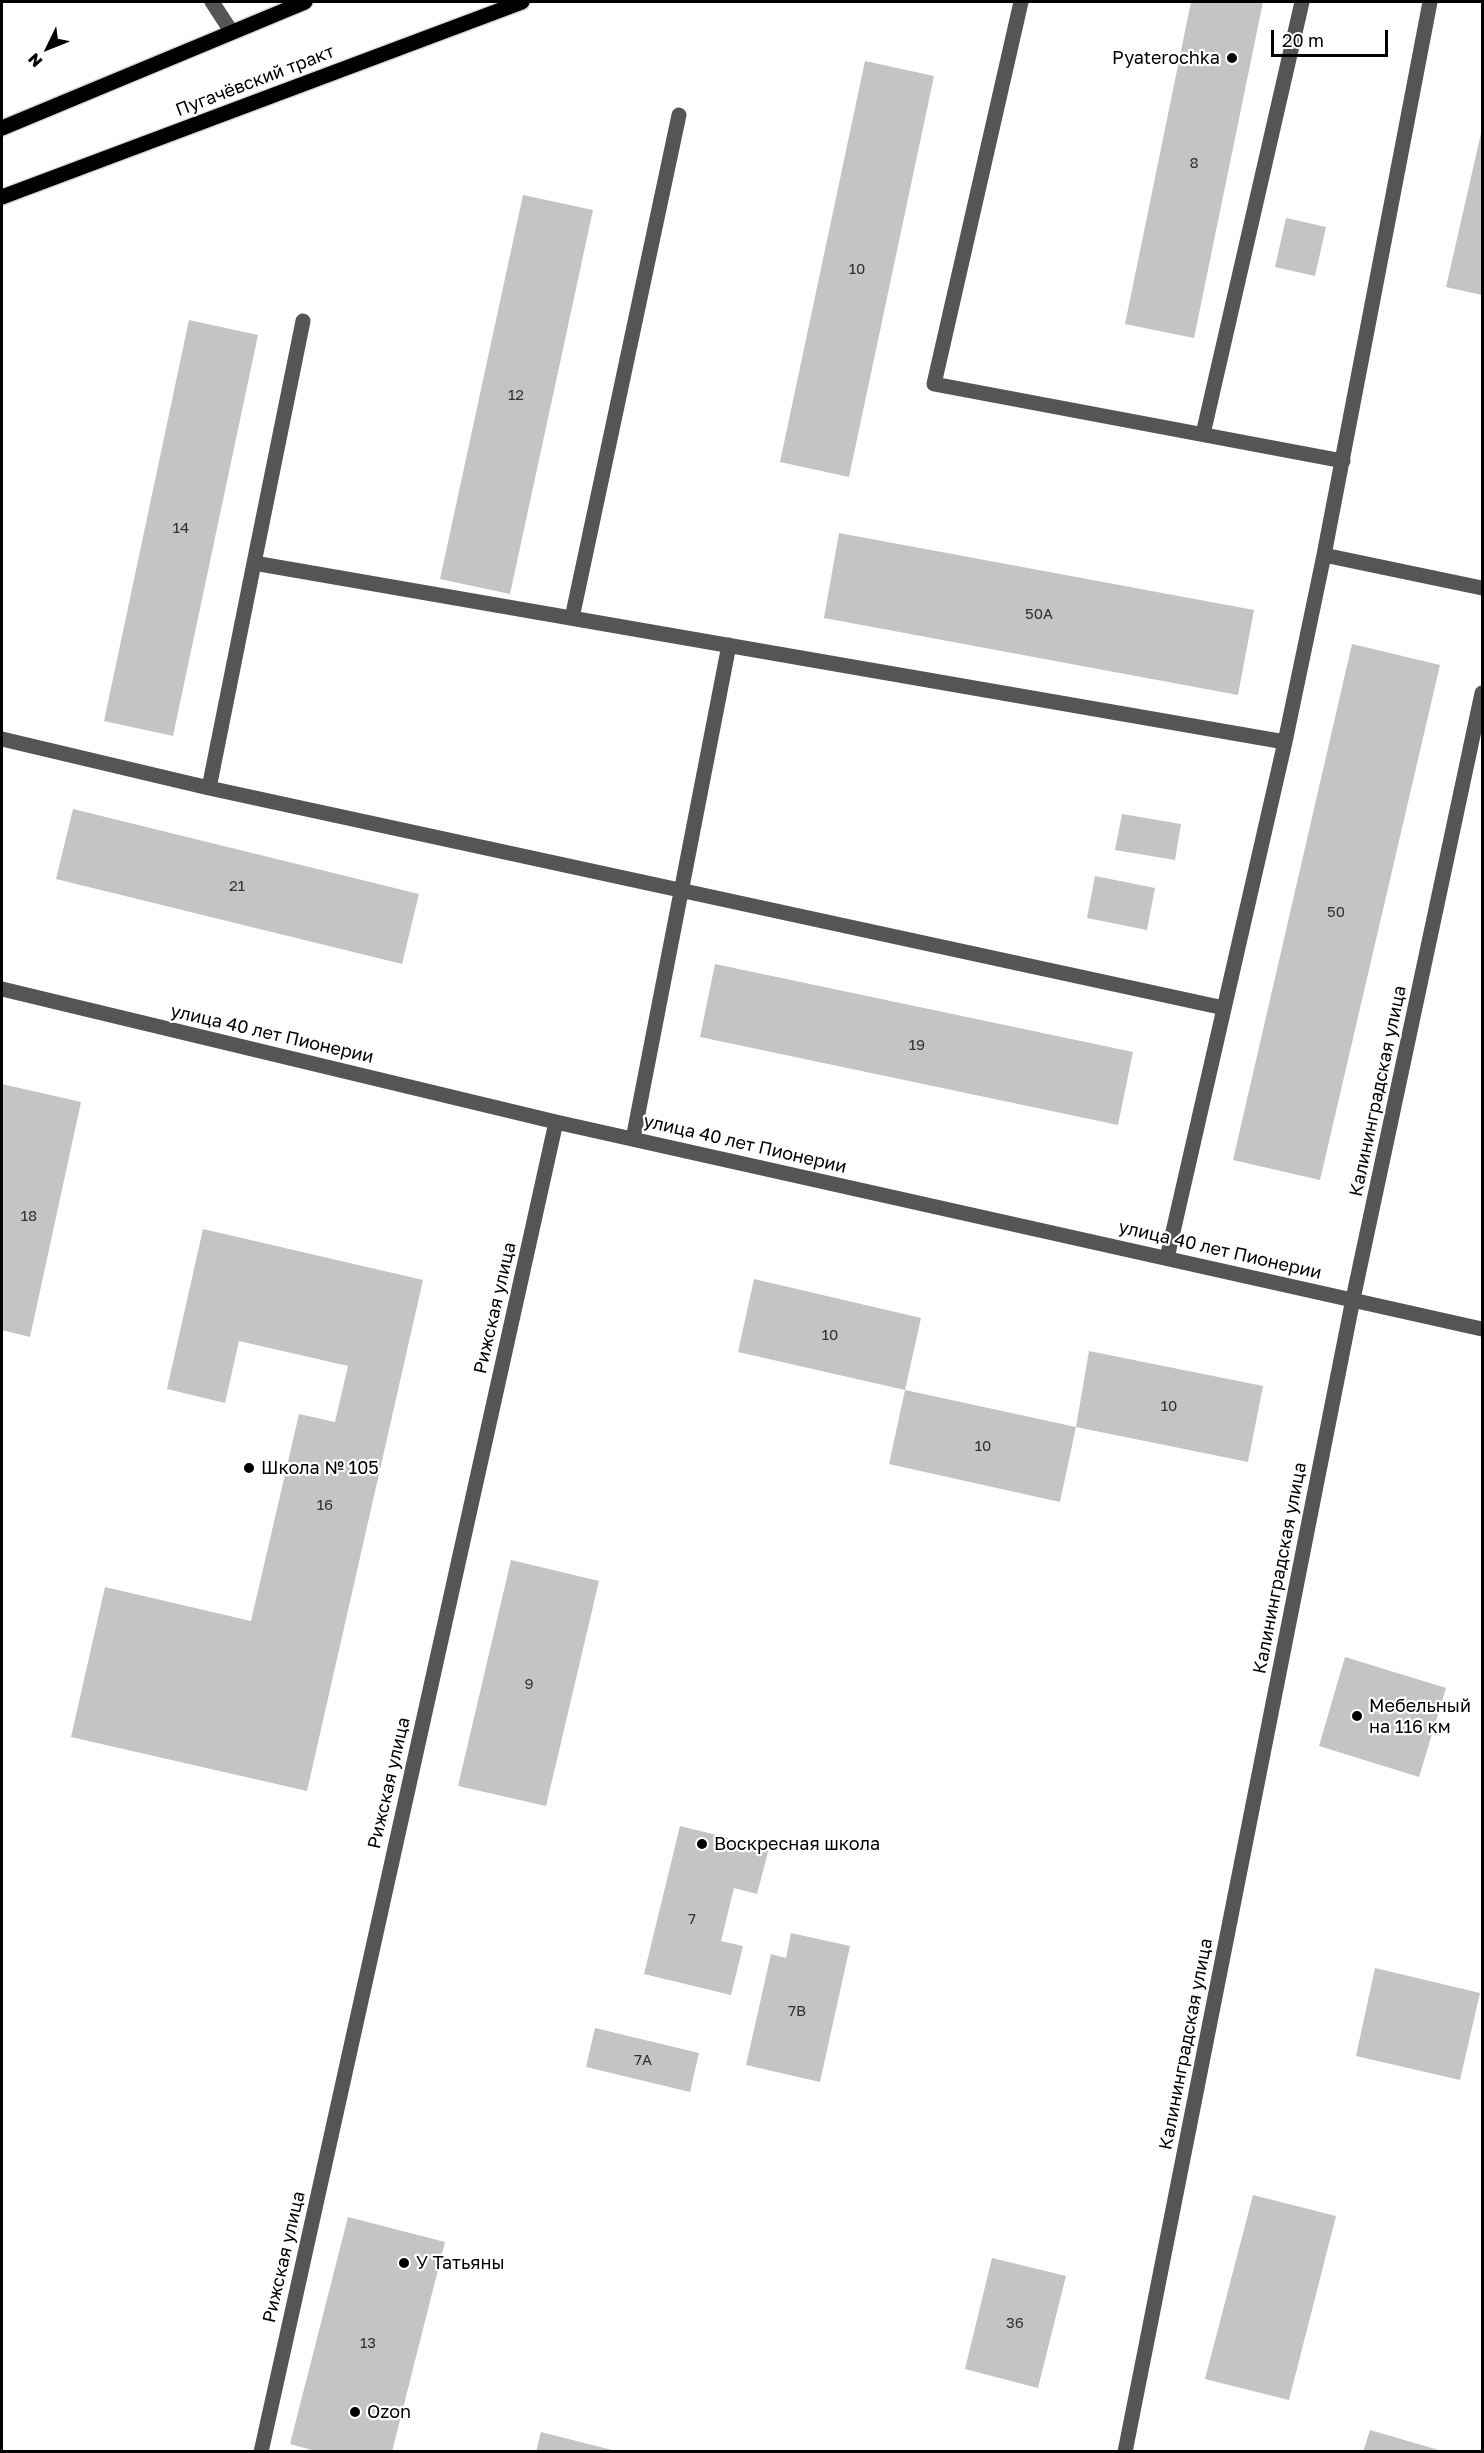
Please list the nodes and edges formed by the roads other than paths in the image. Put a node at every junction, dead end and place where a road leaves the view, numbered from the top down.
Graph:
1 (212, 2) edge
2 (305, 2) edge
3 (522, 2) edge
4 (1021, 2) edge
5 (1302, 2) edge
6 (1430, 2) edge
7 (231, 32) junction
8 (679, 115) dead end
9 (2, 128) edge
10 (2, 197) edge
11 (303, 321) dead end
12 (1203, 434) junction
13 (1343, 461) junction
14 (1324, 555) junction
15 (254, 563) junction
16 (1482, 588) edge
17 (572, 618) junction
18 (729, 645) junction
19 (1482, 693) edge
20 (2, 739) edge
21 (1285, 742) junction
22 (209, 788) junction
23 (682, 889) junction
24 (2, 989) edge
25 (1224, 1008) junction
26 (556, 1122) junction
27 (633, 1139) junction
28 (1167, 1258) junction
29 (1353, 1299) junction
30 (1482, 1329) edge
31 (261, 2451) edge
32 (1125, 2451) edge

1 - 7 street
2 - 7 main road
3 - 10 main road, Пугачёвский тракт
4 - 12 street
5 - 12 street
6 - 13 street
7 - 9 main road
8 - 17 street
11 - 15 street
12 - 13 street
13 - 14 street
14 - 16 street
14 - 21 street
15 - 17 street
15 - 22 street
17 - 18 street
18 - 21 street
18 - 23 street
19 - 29 street, Калининградская улица
20 - 22 street
21 - 25 street
22 - 23 street
23 - 25 street
23 - 27 street
24 - 26 street, улица 40 лет Пионерии
25 - 28 street
26 - 27 street, улица 40 лет Пионерии
26 - 31 street, Рижская улица
27 - 28 street, улица 40 лет Пионерии
28 - 29 street, улица 40 лет Пионерии
29 - 30 street, улица 40 лет Пионерии
29 - 32 street, Калининградская улица

